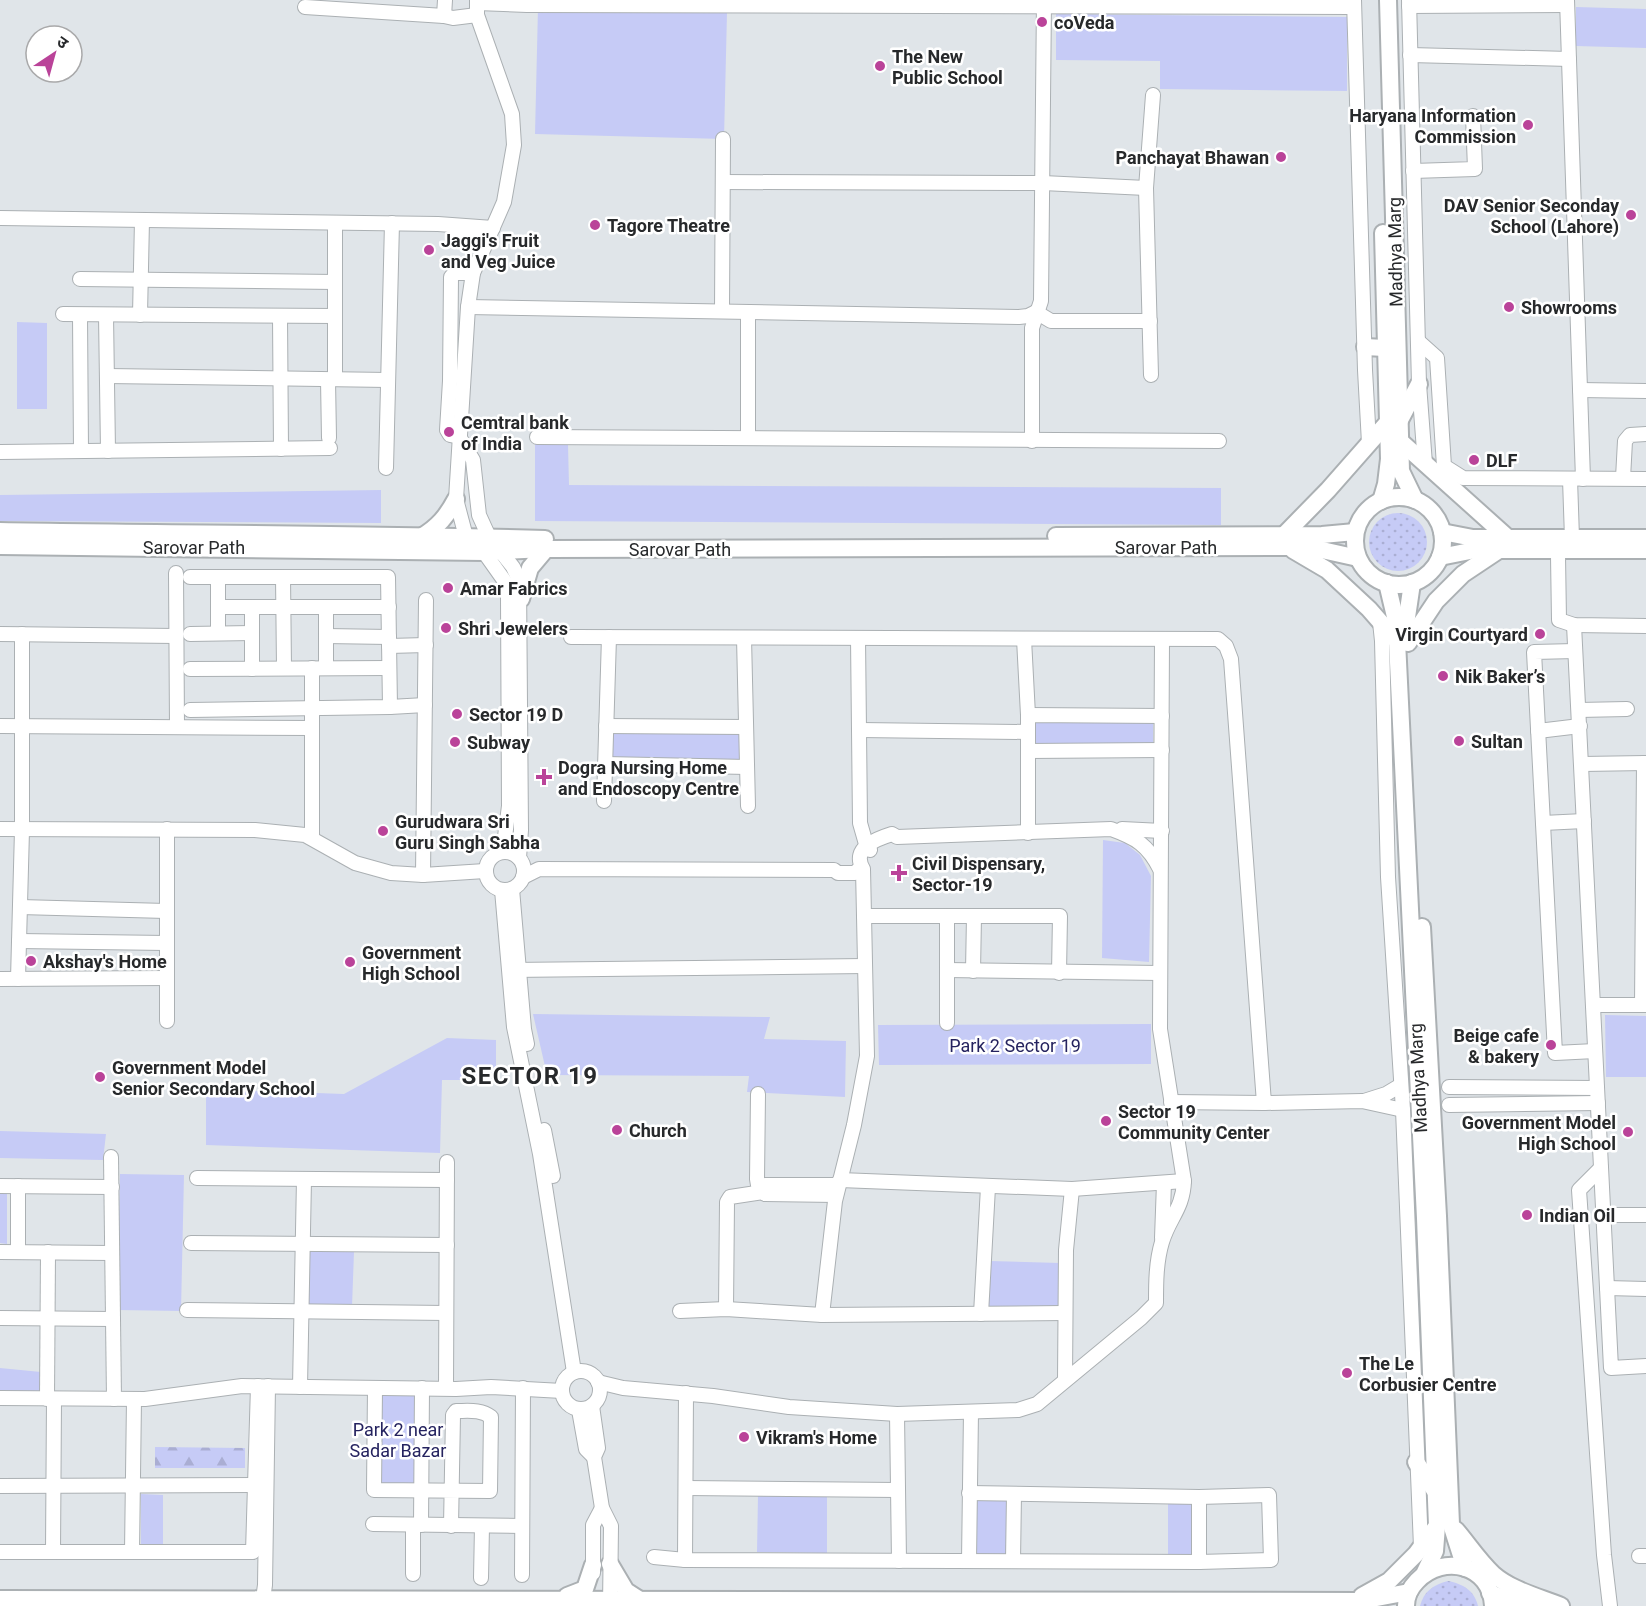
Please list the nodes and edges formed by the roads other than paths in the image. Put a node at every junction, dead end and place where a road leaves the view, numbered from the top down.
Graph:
1 (445, 0) edge
2 (1378, 0) edge
3 (1388, 0) edge
4 (551, 2) edge
5 (1044, 3) edge
6 (1209, 3) edge
7 (1354, 3) edge
8 (1409, 3) edge
9 (1567, 3) edge
10 (385, 6) edge
11 (477, 6) edge
12 (305, 7) dead end
13 (444, 15) junction
14 (1410, 55) junction
15 (1569, 59) junction
16 (1153, 95) dead end
17 (1473, 116) dead end
18 (723, 140) dead end
19 (1413, 171) junction
20 (723, 182) junction
21 (1043, 183) junction
22 (1146, 188) junction
23 (0, 218) edge
24 (142, 220) junction
25 (335, 223) junction
26 (392, 223) junction
27 (438, 224) junction
28 (493, 228) junction
29 (487, 242) junction
30 (473, 273) junction
31 (80, 279) dead end
32 (141, 280) junction
33 (335, 282) junction
34 (468, 307) junction
35 (722, 311) junction
36 (747, 312) junction
37 (1036, 312) junction
38 (63, 314) dead end
39 (80, 315) junction
40 (106, 315) junction
41 (140, 315) junction
42 (280, 316) junction
43 (335, 316) junction
44 (1150, 321) junction
45 (1418, 341) junction
46 (1365, 347) junction
47 (1385, 348) junction
48 (1150, 375) dead end
49 (107, 376) junction
50 (281, 379) junction
51 (332, 379) junction
52 (388, 380) junction
53 (1419, 384) junction
54 (1580, 390) junction
55 (1646, 391) edge
56 (1393, 422) junction
57 (1646, 434) edge
58 (460, 437) junction
59 (537, 437) dead end
60 (748, 438) junction
61 (1032, 441) junction
62 (1219, 441) dead end
63 (1400, 441) junction
64 (1369, 442) junction
65 (281, 449) junction
66 (81, 451) junction
67 (108, 451) junction
68 (0, 452) edge
69 (1425, 464) junction
70 (386, 468) dead end
71 (1623, 478) junction
72 (1646, 478) edge
73 (1576, 479) junction
74 (456, 498) junction
75 (1415, 500) junction
76 (1381, 501) junction
77 (0, 531) edge
78 (1355, 532) junction
79 (1442, 532) junction
80 (420, 537) junction
81 (466, 537) junction
82 (1646, 537) edge
83 (1572, 538) junction
84 (1286, 541) junction
85 (1503, 544) junction
86 (0, 546) edge
87 (491, 547) junction
88 (546, 549) junction
89 (1646, 550) edge
90 (1558, 556) dead end
91 (1440, 557) junction
92 (1358, 558) junction
93 (176, 573) dead end
94 (190, 577) dead end
95 (218, 577) junction
96 (283, 577) junction
97 (1387, 583) junction
98 (1412, 583) junction
99 (520, 599) junction
100 (426, 600) dead end
101 (218, 607) junction
102 (252, 607) junction
103 (283, 607) junction
104 (326, 607) junction
105 (389, 607) junction
106 (1380, 622) junction
107 (1574, 625) junction
108 (1646, 626) edge
109 (218, 633) junction
110 (252, 633) junction
111 (0, 634) edge
112 (22, 634) junction
113 (183, 635) junction
114 (326, 636) junction
115 (571, 637) dead end
116 (609, 637) junction
117 (514, 638) junction
118 (744, 638) junction
119 (858, 638) junction
120 (1024, 639) junction
121 (1162, 640) junction
122 (389, 642) junction
123 (1402, 643) junction
124 (426, 645) junction
125 (1575, 651) junction
126 (284, 668) junction
127 (312, 668) junction
128 (326, 668) junction
129 (389, 668) junction
130 (190, 669) dead end
131 (252, 669) junction
132 (425, 705) junction
133 (313, 708) junction
134 (390, 708) junction
135 (1627, 709) dead end
136 (190, 710) dead end
137 (1579, 710) junction
138 (1028, 715) junction
139 (1162, 716) junction
140 (0, 726) edge
141 (22, 726) junction
142 (606, 726) junction
143 (1580, 726) junction
144 (177, 727) junction
145 (746, 727) junction
146 (312, 728) junction
147 (860, 730) junction
148 (1538, 731) junction
149 (1028, 732) junction
150 (1162, 750) junction
151 (1028, 751) junction
152 (1645, 763) edge
153 (605, 764) junction
154 (1582, 764) junction
155 (747, 767) junction
156 (604, 801) dead end
157 (515, 806) junction
158 (748, 806) dead end
159 (1584, 821) junction
160 (1543, 823) junction
161 (167, 829) junction
162 (1111, 829) junction
163 (0, 830) edge
164 (22, 830) junction
165 (1162, 831) junction
166 (1028, 833) junction
167 (312, 838) junction
168 (1645, 847) edge
169 (869, 848) junction
170 (503, 852) junction
171 (521, 866) junction
172 (862, 870) junction
173 (1161, 870) junction
174 (485, 871) junction
175 (423, 874) junction
176 (507, 889) junction
177 (20, 907) junction
178 (166, 911) junction
179 (864, 916) junction
180 (947, 916) junction
181 (974, 916) junction
182 (19, 941) junction
183 (166, 943) junction
184 (865, 966) junction
185 (514, 970) junction
186 (947, 970) junction
187 (973, 971) junction
188 (1059, 973) junction
189 (1159, 973) junction
190 (166, 978) junction
191 (0, 979) edge
192 (18, 979) junction
193 (1593, 1005) junction
194 (1644, 1005) edge
195 (167, 1021) dead end
196 (947, 1023) dead end
197 (1595, 1051) junction
198 (1401, 1084) junction
199 (1449, 1087) dead end
200 (1597, 1088) junction
201 (758, 1094) dead end
202 (1362, 1101) junction
203 (1171, 1102) junction
204 (1264, 1103) junction
205 (1598, 1103) junction
206 (1449, 1105) dead end
207 (1403, 1110) junction
208 (111, 1157) dead end
209 (447, 1162) dead end
210 (1601, 1168) junction
211 (197, 1178) dead end
212 (304, 1179) junction
213 (447, 1180) junction
214 (1184, 1181) junction
215 (1164, 1183) junction
216 (0, 1186) edge
217 (18, 1186) junction
218 (988, 1186) junction
219 (112, 1187) junction
220 (838, 1187) junction
221 (1072, 1189) junction
222 (762, 1191) junction
223 (1603, 1215) junction
224 (1646, 1215) edge
225 (1162, 1240) junction
226 (191, 1244) dead end
227 (303, 1244) junction
228 (447, 1245) junction
229 (0, 1251) edge
230 (18, 1252) junction
231 (48, 1252) junction
232 (112, 1253) junction
233 (1607, 1288) junction
234 (1646, 1289) edge
235 (726, 1309) junction
236 (187, 1310) dead end
237 (302, 1311) junction
238 (680, 1311) dead end
239 (447, 1312) junction
240 (1065, 1313) junction
241 (981, 1314) junction
242 (822, 1315) junction
243 (0, 1318) edge
244 (47, 1318) junction
245 (113, 1318) junction
246 (1646, 1366) edge
247 (577, 1372) junction
248 (1065, 1380) junction
249 (598, 1382) junction
250 (263, 1386) junction
251 (300, 1387) junction
252 (375, 1388) junction
253 (422, 1388) junction
254 (523, 1388) junction
255 (623, 1388) junction
256 (446, 1389) junction
257 (562, 1391) junction
258 (686, 1393) junction
259 (0, 1398) edge
260 (50, 1399) junction
261 (114, 1399) junction
262 (134, 1399) junction
263 (590, 1404) junction
264 (971, 1412) junction
265 (897, 1414) junction
266 (1416, 1462) junction
267 (255, 1485) junction
268 (0, 1486) edge
269 (53, 1486) junction
270 (133, 1486) junction
271 (686, 1488) junction
272 (421, 1490) junction
273 (898, 1490) junction
274 (452, 1491) junction
275 (1436, 1492) junction
276 (969, 1493) junction
277 (1014, 1494) junction
278 (1199, 1497) junction
279 (602, 1508) junction
280 (372, 1524) dead end
281 (417, 1525) junction
282 (1444, 1525) junction
283 (451, 1526) junction
284 (482, 1526) junction
285 (522, 1526) junction
286 (1421, 1547) junction
287 (0, 1552) edge
288 (53, 1552) junction
289 (132, 1552) junction
290 (654, 1557) dead end
291 (685, 1560) junction
292 (899, 1561) junction
293 (969, 1561) junction
294 (1013, 1561) junction
295 (1199, 1562) junction
296 (610, 1564) junction
297 (593, 1565) junction
298 (1466, 1568) junction
299 (1425, 1572) junction
300 (413, 1574) dead end
301 (522, 1575) dead end
302 (481, 1578) dead end
303 (0, 1599) edge
304 (263, 1599) junction
305 (1407, 1599) edge
306 (1492, 1599) edge
307 (551, 1600) junction
308 (640, 1600) junction
309 (1353, 1601) junction
310 (601, 1603) edge
311 (1561, 1606) edge
312 (1566, 1606) edge
313 (1610, 1606) edge

1 - 13 street
2 - 47 main road, Madhya Marg
3 - 56 main road, Madhya Marg
4 - 5 street
4 - 11 street
5 - 6 street
5 - 21 street
6 - 7 street
7 - 46 street
8 - 9 street
8 - 14 street
9 - 15 street
10 - 12 street
10 - 13 street
11 - 13 street
11 - 28 street
14 - 15 street
14 - 19 street
15 - 54 street
16 - 22 street
17 - 19 street
18 - 20 street
19 - 45 street
20 - 21 street
20 - 35 street
21 - 22 street
21 - 37 street
22 - 44 street
23 - 24 street
24 - 25 street
24 - 32 street
25 - 26 street
25 - 33 street
26 - 27 street
26 - 52 street
27 - 28 street
27 - 29 street
28 - 29 street
29 - 30 street
30 - 34 street
30 - 58 street
31 - 32 street
32 - 33 street
32 - 41 street
33 - 43 street
34 - 35 street
34 - 58 street
35 - 36 street
36 - 37 street
36 - 60 street
37 - 44 street
37 - 61 street
38 - 39 street
39 - 40 street
39 - 66 street
40 - 41 street
40 - 49 street
41 - 42 street
42 - 43 street
42 - 50 street
43 - 51 street
44 - 48 street
45 - 53 street
45 - 73 street
46 - 47 main road
46 - 64 street
47 - 56 main road, Madhya Marg
49 - 50 street
49 - 67 street
50 - 51 street
50 - 65 street
51 - 52 street
51 - 65 street
52 - 70 street
53 - 56 main road
53 - 69 street
54 - 55 street
54 - 73 street
56 - 63 main road, Madhya Marg
56 - 64 main road
56 - 76 main road, Madhya Marg
57 - 71 street
58 - 74 street
58 - 87 street
59 - 60 street
60 - 61 street
61 - 62 street
63 - 69 main road
63 - 75 main road, Madhya Marg
64 - 84 main road
65 - 67 street
66 - 67 street
66 - 68 street
69 - 85 main road
71 - 72 street
71 - 73 street
73 - 83 street
74 - 80 main road
74 - 81 street
75 - 76 main road
75 - 79 main road
76 - 78 main road
77 - 80 main road, Sarovar Path
78 - 84 main road, Sarovar Path
78 - 92 main road
79 - 85 main road
79 - 91 main road
80 - 81 main road, Sarovar Path
81 - 87 main road, Sarovar Path
82 - 83 main road
83 - 85 main road
84 - 87 main road, Sarovar Path
84 - 88 main road, Sarovar Path
84 - 92 main road, Sarovar Path
84 - 106 main road
85 - 89 main road
85 - 91 main road
85 - 123 main road
86 - 87 main road, Sarovar Path
87 - 88 main road, Sarovar Path
87 - 99 street
87 - 117 street
88 - 99 main road
90 - 107 street
91 - 98 main road
92 - 97 main road
93 - 113 street
94 - 95 street
95 - 96 street
95 - 101 street
96 - 103 street
96 - 105 street
97 - 98 main road
97 - 123 main road, Madhya Marg
98 - 123 main road, Madhya Marg
99 - 117 street
100 - 124 street
101 - 102 street
101 - 109 street
102 - 103 street
102 - 110 street
103 - 104 street
103 - 126 street
104 - 105 street
104 - 114 street
105 - 122 street
106 - 123 main road
106 - 198 street
107 - 108 street
107 - 125 street
109 - 110 street
109 - 113 street
110 - 131 street
111 - 112 street
112 - 113 street
112 - 141 street
113 - 144 street
114 - 122 street
114 - 128 street
115 - 116 street
116 - 118 street
116 - 142 street
117 - 157 street
118 - 119 street
118 - 145 street
119 - 120 street
119 - 147 street
120 - 121 street
120 - 138 street
121 - 139 street
121 - 204 street
122 - 124 street
122 - 129 street
123 - 275 main road, Madhya Marg
123 - 282 main road, Madhya Marg
124 - 132 street
125 - 137 street
125 - 148 street
126 - 127 street
126 - 131 street
127 - 128 street
127 - 133 street
128 - 129 street
129 - 134 street
130 - 131 street
132 - 134 street
132 - 175 street
133 - 134 street
133 - 136 street
133 - 146 street
135 - 137 street
137 - 143 street
138 - 139 street
138 - 149 street
139 - 150 street
140 - 141 street
141 - 144 street
141 - 164 street
142 - 145 street
142 - 153 street
143 - 148 street
143 - 154 street
144 - 146 street
145 - 155 street
146 - 167 street
147 - 149 street
147 - 169 street
148 - 160 street
149 - 151 street
150 - 151 street
150 - 165 street
151 - 166 street
152 - 154 street
152 - 168 street
153 - 155 street
153 - 156 street
154 - 159 street
155 - 158 street
157 - 170 street
157 - 171 street
159 - 160 street
159 - 193 street
160 - 197 street
161 - 164 street
161 - 167 street
161 - 178 street
162 - 165 street
162 - 166 street
162 - 173 street
163 - 164 street
164 - 177 street
165 - 173 street
166 - 169 street
167 - 175 street
168 - 194 street
169 - 172 street
170 - 171 street
170 - 174 street
171 - 172 street
171 - 176 street
172 - 179 street
173 - 189 street
174 - 175 street
174 - 176 street
176 - 185 street
177 - 178 street
177 - 182 street
178 - 183 street
179 - 180 street
179 - 184 street
180 - 181 street
180 - 186 street
181 - 187 street
181 - 188 street
182 - 183 street
182 - 192 street
183 - 190 street
184 - 185 street
184 - 220 street
185 - 247 street
186 - 187 street
186 - 196 street
187 - 188 street
188 - 189 street
189 - 203 street
190 - 192 street
190 - 195 street
191 - 192 street
193 - 194 street
193 - 197 street
197 - 200 street
198 - 202 street
198 - 207 street
199 - 200 street
200 - 205 street
201 - 222 street
202 - 204 street
202 - 207 street
203 - 204 street
203 - 214 street
205 - 206 street
205 - 210 street
207 - 266 street
208 - 219 street
209 - 213 street
210 - 223 street
210 - 313 street
211 - 212 street
212 - 213 street
212 - 227 street
213 - 228 street
214 - 215 street
214 - 225 street
215 - 221 street
215 - 225 street
216 - 217 street
217 - 219 street
217 - 230 street
218 - 220 street
218 - 221 street
218 - 241 street
219 - 232 street
220 - 222 street
220 - 242 street
221 - 240 street
222 - 235 street
223 - 224 street
223 - 233 street
225 - 248 street
226 - 227 street
227 - 228 street
227 - 237 street
228 - 239 street
229 - 230 street
230 - 231 street
231 - 232 street
231 - 244 street
232 - 245 street
233 - 234 street
233 - 246 street
235 - 238 street
235 - 242 street
236 - 237 street
237 - 239 street
237 - 251 street
239 - 256 street
240 - 241 street
240 - 248 street
241 - 242 street
243 - 244 street
244 - 245 street
244 - 260 street
245 - 261 street
247 - 249 street
247 - 257 street
248 - 264 street
249 - 255 street
249 - 263 street
250 - 251 street
250 - 262 street
250 - 267 street
250 - 304 street
251 - 252 street
252 - 253 street
252 - 272 street
253 - 256 street
253 - 272 street
254 - 256 street
254 - 257 street
254 - 285 street
255 - 258 street
255 - 263 street
257 - 263 street
258 - 265 street
258 - 271 street
259 - 260 street
260 - 261 street
260 - 269 street
261 - 262 street
262 - 270 street
263 - 279 street
264 - 265 street
264 - 276 street
265 - 273 street
266 - 275 main road
266 - 286 street
267 - 270 street
267 - 289 street
268 - 269 street
269 - 270 street
269 - 288 street
270 - 289 street
271 - 273 street
271 - 291 street
272 - 274 street
272 - 281 street
273 - 292 street
274 - 274 street
274 - 283 street
275 - 282 main road, Madhya Marg
276 - 277 street
276 - 293 street
277 - 278 street
277 - 294 street
278 - 295 street
278 - 295 street
279 - 296 street
279 - 297 street
280 - 281 street
281 - 283 street
281 - 300 street
282 - 286 main road
282 - 298 main road, Madhya Marg
282 - 299 main road, Madhya Marg
282 - 311 main road
283 - 284 street
284 - 285 street
284 - 302 street
285 - 301 street
286 - 309 main road
287 - 288 street
288 - 289 street
290 - 291 street
291 - 292 street
292 - 293 street
293 - 294 street
294 - 295 street
296 - 308 main road
296 - 310 street
297 - 307 main road
297 - 310 street
298 - 299 main road
298 - 306 main road
299 - 305 main road, Madhya Marg
303 - 304 main road
304 - 307 main road
305 - 309 main road
306 - 311 main road
307 - 310 main road
308 - 309 main road
308 - 310 main road
311 - 312 main road

